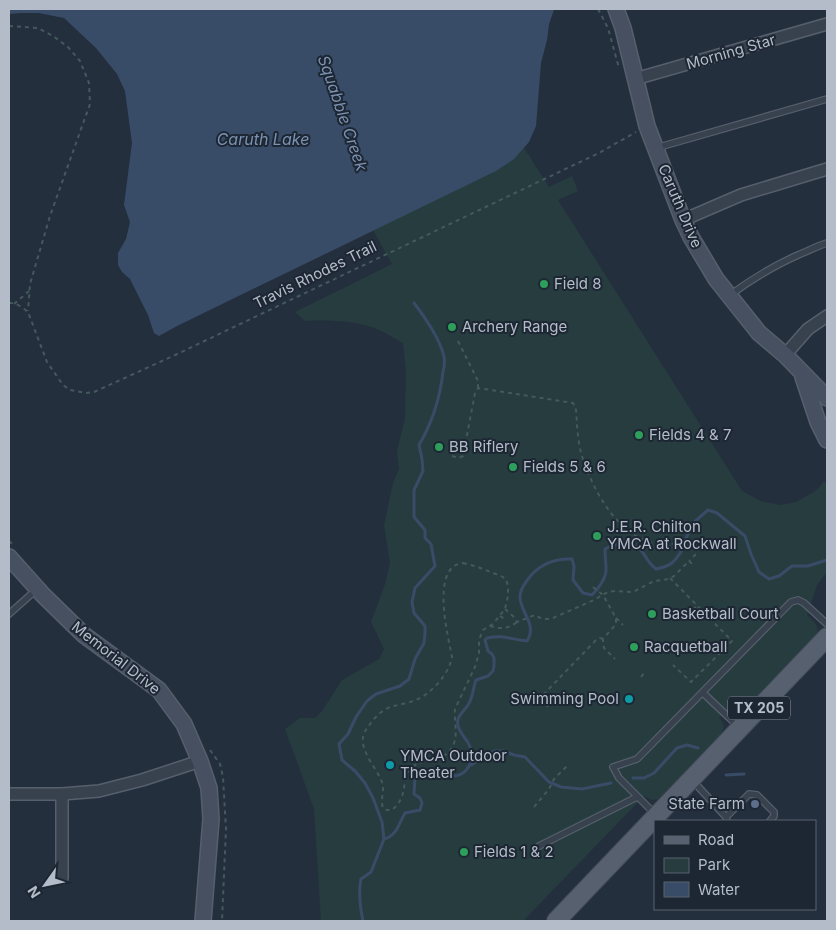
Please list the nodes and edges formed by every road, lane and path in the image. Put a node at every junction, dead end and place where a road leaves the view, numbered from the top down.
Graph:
1 (598, 9) edge
2 (617, 9) edge
3 (827, 24) edge
4 (9, 26) edge
5 (628, 77) junction
6 (827, 99) edge
7 (647, 126) junction
8 (656, 148) junction
9 (827, 169) edge
10 (683, 220) junction
11 (827, 243) edge
12 (30, 290) junction
13 (729, 296) junction
14 (9, 303) edge
15 (14, 304) junction
16 (28, 312) junction
17 (827, 316) edge
18 (458, 342) dead end
19 (784, 355) junction
20 (801, 371) junction
21 (478, 388) junction
22 (826, 394) edge
23 (827, 440) edge
24 (452, 456) dead end
25 (9, 541) edge
26 (12, 552) edge
27 (689, 561) junction
28 (693, 565) dead end
29 (670, 578) junction
30 (593, 587) dead end
31 (37, 588) junction
32 (602, 594) junction
33 (695, 603) junction
34 (505, 609) junction
35 (9, 614) edge
36 (500, 616) junction
37 (505, 618) dead end
38 (616, 618) junction
39 (518, 621) junction
40 (692, 622) dead end
41 (623, 624) dead end
42 (827, 624) edge
43 (490, 626) junction
44 (827, 638) edge
45 (603, 639) junction
46 (615, 659) dead end
47 (673, 665) dead end
48 (644, 673) dead end
49 (640, 677) dead end
50 (703, 693) junction
51 (548, 706) dead end
52 (741, 728) junction
53 (207, 746) dead end
54 (200, 760) junction
55 (568, 765) dead end
56 (691, 780) junction
57 (9, 794) edge
58 (62, 794) junction
59 (637, 797) junction
60 (534, 807) dead end
61 (656, 816) junction
62 (726, 819) edge
63 (771, 820) edge
64 (539, 846) dead end
65 (62, 878) dead end
66 (203, 921) edge
67 (222, 921) edge
68 (556, 921) edge

1 - 5 path
2 - 5 street, Caruth Drive
3 - 5 street, Morning Star
4 - 12 path, Travis Rhodes Trail
5 - 7 street, Caruth Drive
6 - 8 lane
7 - 8 street, Caruth Drive
7 - 16 path, Travis Rhodes Trail
8 - 10 street, Caruth Drive
9 - 10 street
10 - 13 street, Caruth Drive
11 - 13 lane
12 - 15 path
12 - 16 path, Travis Rhodes Trail
13 - 19 street, Caruth Drive
14 - 15 path
15 - 16 path
17 - 19 street
18 - 21 path
19 - 20 street, Caruth Drive
20 - 22 street, Caruth Drive
20 - 23 street, Caruth Drive
21 - 24 path
21 - 27 path
25 - 26 path
26 - 31 street, Memorial Drive
27 - 28 path
27 - 29 path
29 - 32 path
29 - 33 path
30 - 32 path
31 - 35 lane
31 - 54 street, Memorial Drive
32 - 38 path
32 - 39 path
33 - 40 path
33 - 47 path
34 - 36 path
34 - 39 path
34 - 43 path
36 - 37 path
36 - 43 path
38 - 41 path
38 - 45 path
39 - 43 path
42 - 50 lane
44 - 52 main road, TX 205
45 - 46 path
45 - 51 path
48 - 49 path
50 - 52 lane
50 - 59 lane
52 - 56 main road, TX 205
53 - 67 path
54 - 58 street
54 - 66 street, Memorial Drive
55 - 60 path
56 - 61 main road, TX 205
56 - 62 lane
57 - 58 street
58 - 65 street
59 - 61 lane
59 - 64 lane
61 - 68 main road, TX 205
62 - 63 lane

